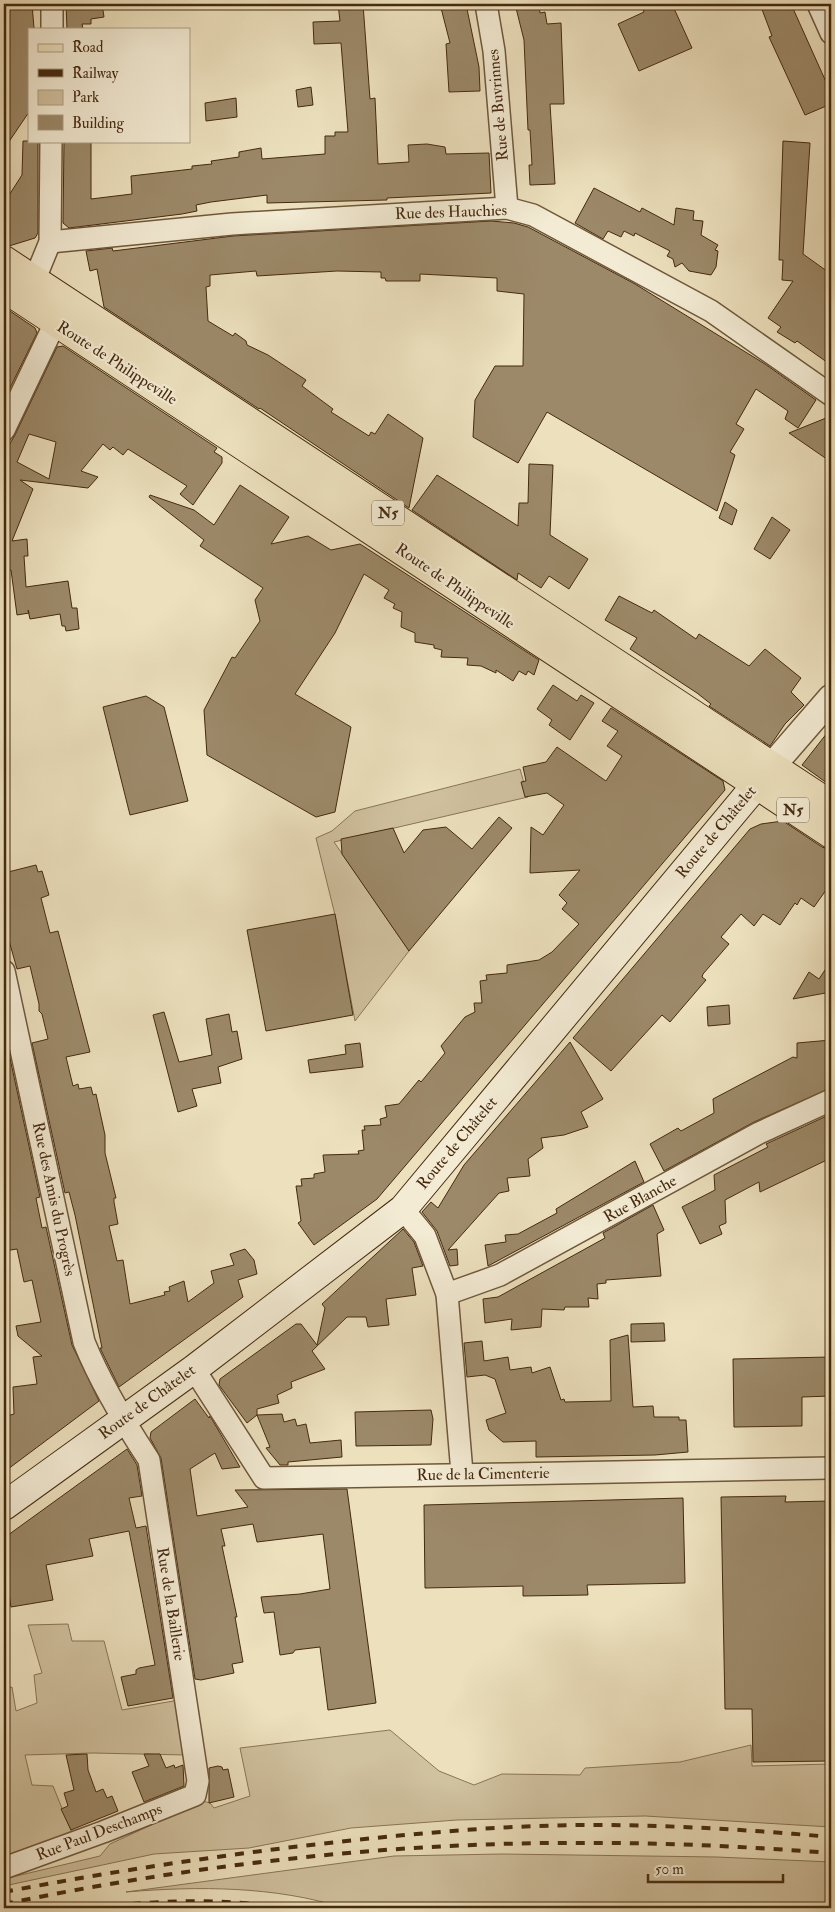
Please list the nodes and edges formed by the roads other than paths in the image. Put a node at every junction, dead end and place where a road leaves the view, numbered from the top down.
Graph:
1 (52, 4) edge
2 (486, 4) edge
3 (818, 4) edge
4 (52, 28) edge
5 (831, 33) edge
6 (51, 142) edge
7 (507, 208) junction
8 (50, 242) junction
9 (4, 260) edge
10 (19, 290) edge
11 (63, 314) junction
12 (831, 395) edge
13 (4, 430) edge
14 (831, 698) edge
15 (763, 775) junction
16 (831, 805) edge
17 (831, 834) edge
18 (4, 971) edge
19 (831, 1100) edge
20 (402, 1209) junction
21 (447, 1294) junction
22 (194, 1369) junction
23 (122, 1420) junction
24 (831, 1468) edge
25 (462, 1473) junction
26 (4, 1506) edge
27 (194, 1795) joint
28 (4, 1868) edge

1 - 4 street
2 - 7 street, Rue de Buvrinnes
3 - 5 street
6 - 8 street
7 - 8 street, Rue des Hauchies
7 - 12 street, Rue des Hauchies
8 - 10 street
9 - 10 main road, Route de Philippeville / N5
10 - 11 main road, Route de Philippeville / N5
11 - 13 street
11 - 15 main road, Route de Philippeville / N5
14 - 15 street, Route de Châtelet
15 - 16 main road, Route de Philippeville / N5
15 - 17 main road, Route de Philippeville / N5
15 - 20 main road, Route de Châtelet
18 - 23 street, Rue des Amis du Progrès
19 - 21 street, Rue Blanche
20 - 21 street
20 - 22 main road, Route de Châtelet
21 - 25 street
22 - 23 main road, Route de Châtelet
22 - 25 street, Rue de la Cimenterie
23 - 26 main road, Route de Châtelet
23 - 27 street, Rue de la Baillerie
24 - 25 street, Rue de la Cimenterie
27 - 28 street, Rue Paul Deschamps

